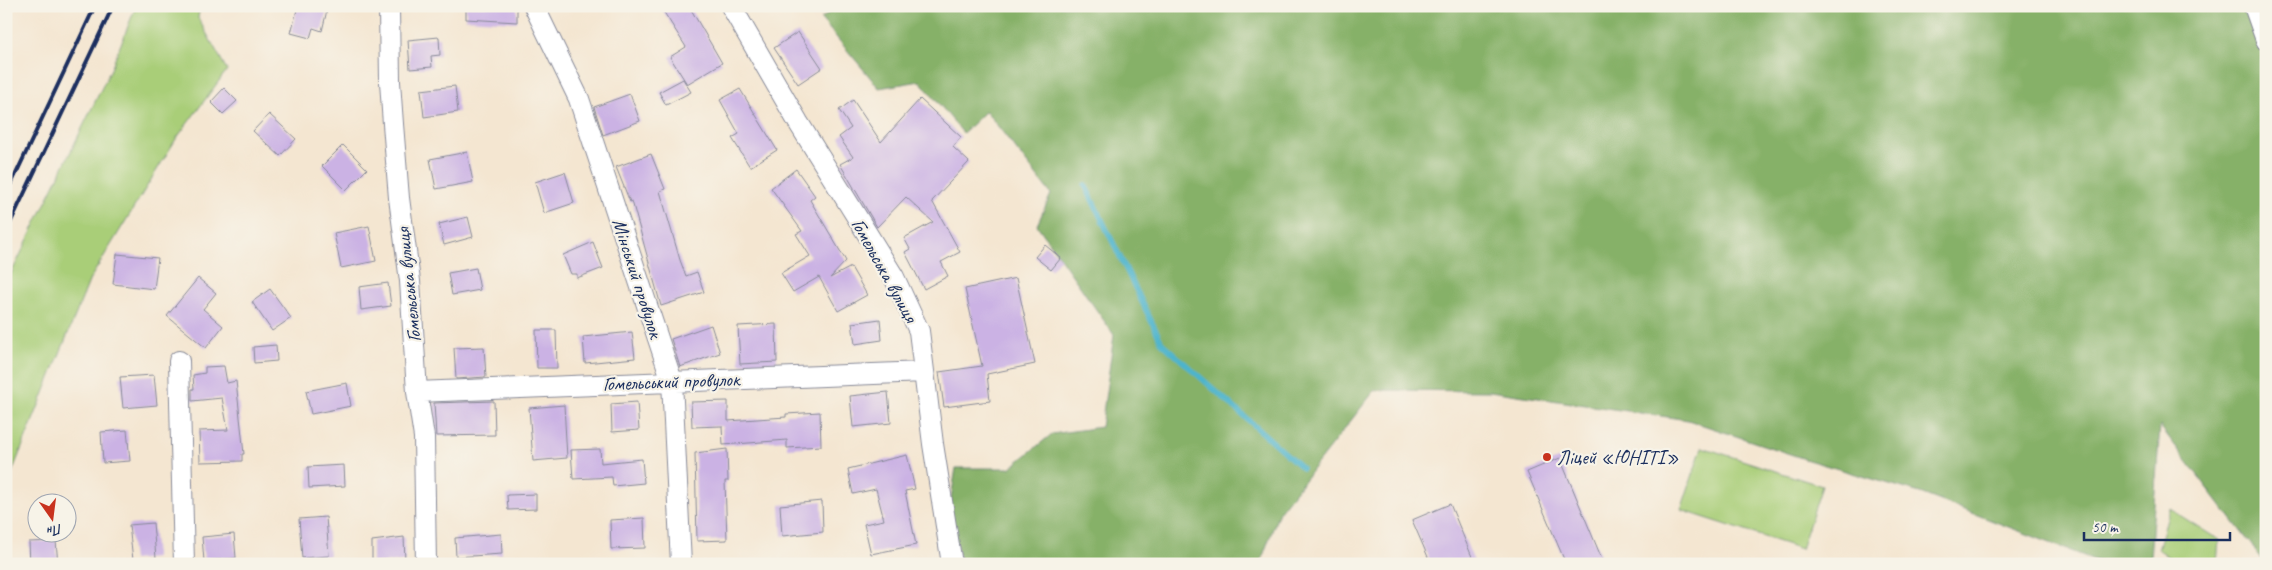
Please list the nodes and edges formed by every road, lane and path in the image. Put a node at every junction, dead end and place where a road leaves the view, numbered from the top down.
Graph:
1 (389, 6) edge
2 (534, 6) edge
3 (731, 6) edge
4 (2254, 6) edge
5 (2266, 40) edge
6 (179, 362) dead end
7 (924, 372) junction
8 (672, 381) junction
9 (418, 392) junction
10 (184, 564) edge
11 (426, 564) edge
12 (681, 564) edge
13 (952, 564) edge

1 - 9 street, Гомельська вулиця
2 - 8 street, Мінський провулок
3 - 7 street, Гомельська вулиця
4 - 5 street
6 - 10 street
7 - 8 street, Гомельський провулок
7 - 13 street, Гомельська вулиця
8 - 9 street, Гомельський провулок
8 - 12 street, Мінський провулок
9 - 11 street, Гомельська вулиця

